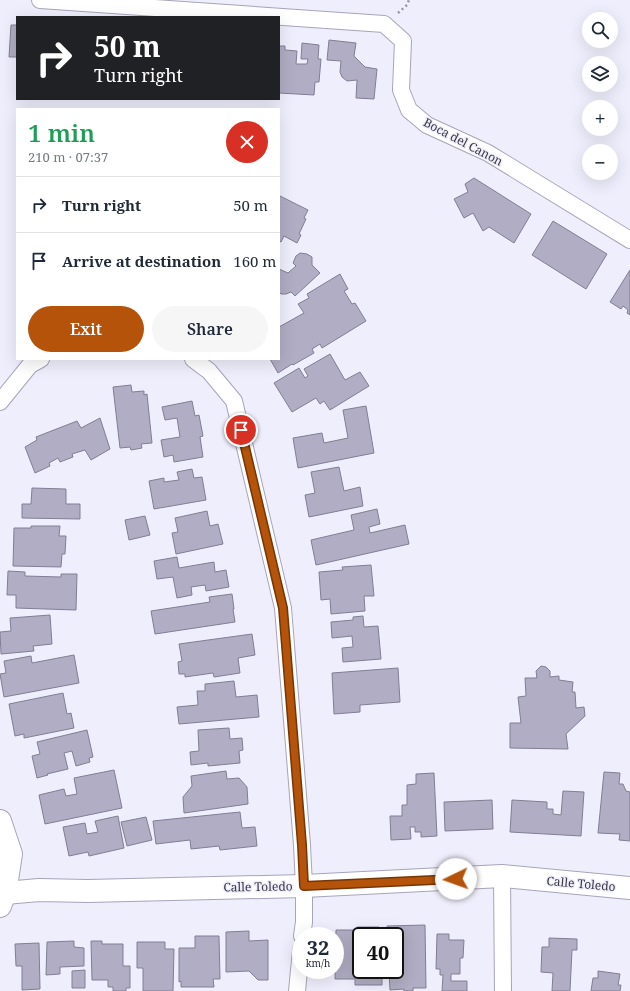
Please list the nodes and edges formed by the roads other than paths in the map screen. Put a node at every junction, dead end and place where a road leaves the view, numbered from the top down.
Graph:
1 (40, 0) edge
2 (269, 16) edge
3 (280, 17) edge
4 (630, 240) edge
5 (38, 360) edge
6 (194, 360) edge
7 (0, 402) edge
8 (0, 820) edge
9 (502, 876) junction
10 (304, 886) junction
11 (630, 888) edge
12 (1, 897) edge
13 (303, 927) edge
14 (298, 979) edge
15 (297, 991) edge
16 (503, 991) edge

1 - 2 street, Boca del Canon
3 - 4 street, Boca del Canon
5 - 7 street
6 - 10 street
8 - 12 street
9 - 10 street, Calle Toledo
9 - 11 street, Calle Toledo
9 - 16 street
10 - 12 street, Calle Toledo
10 - 13 street
14 - 15 street

